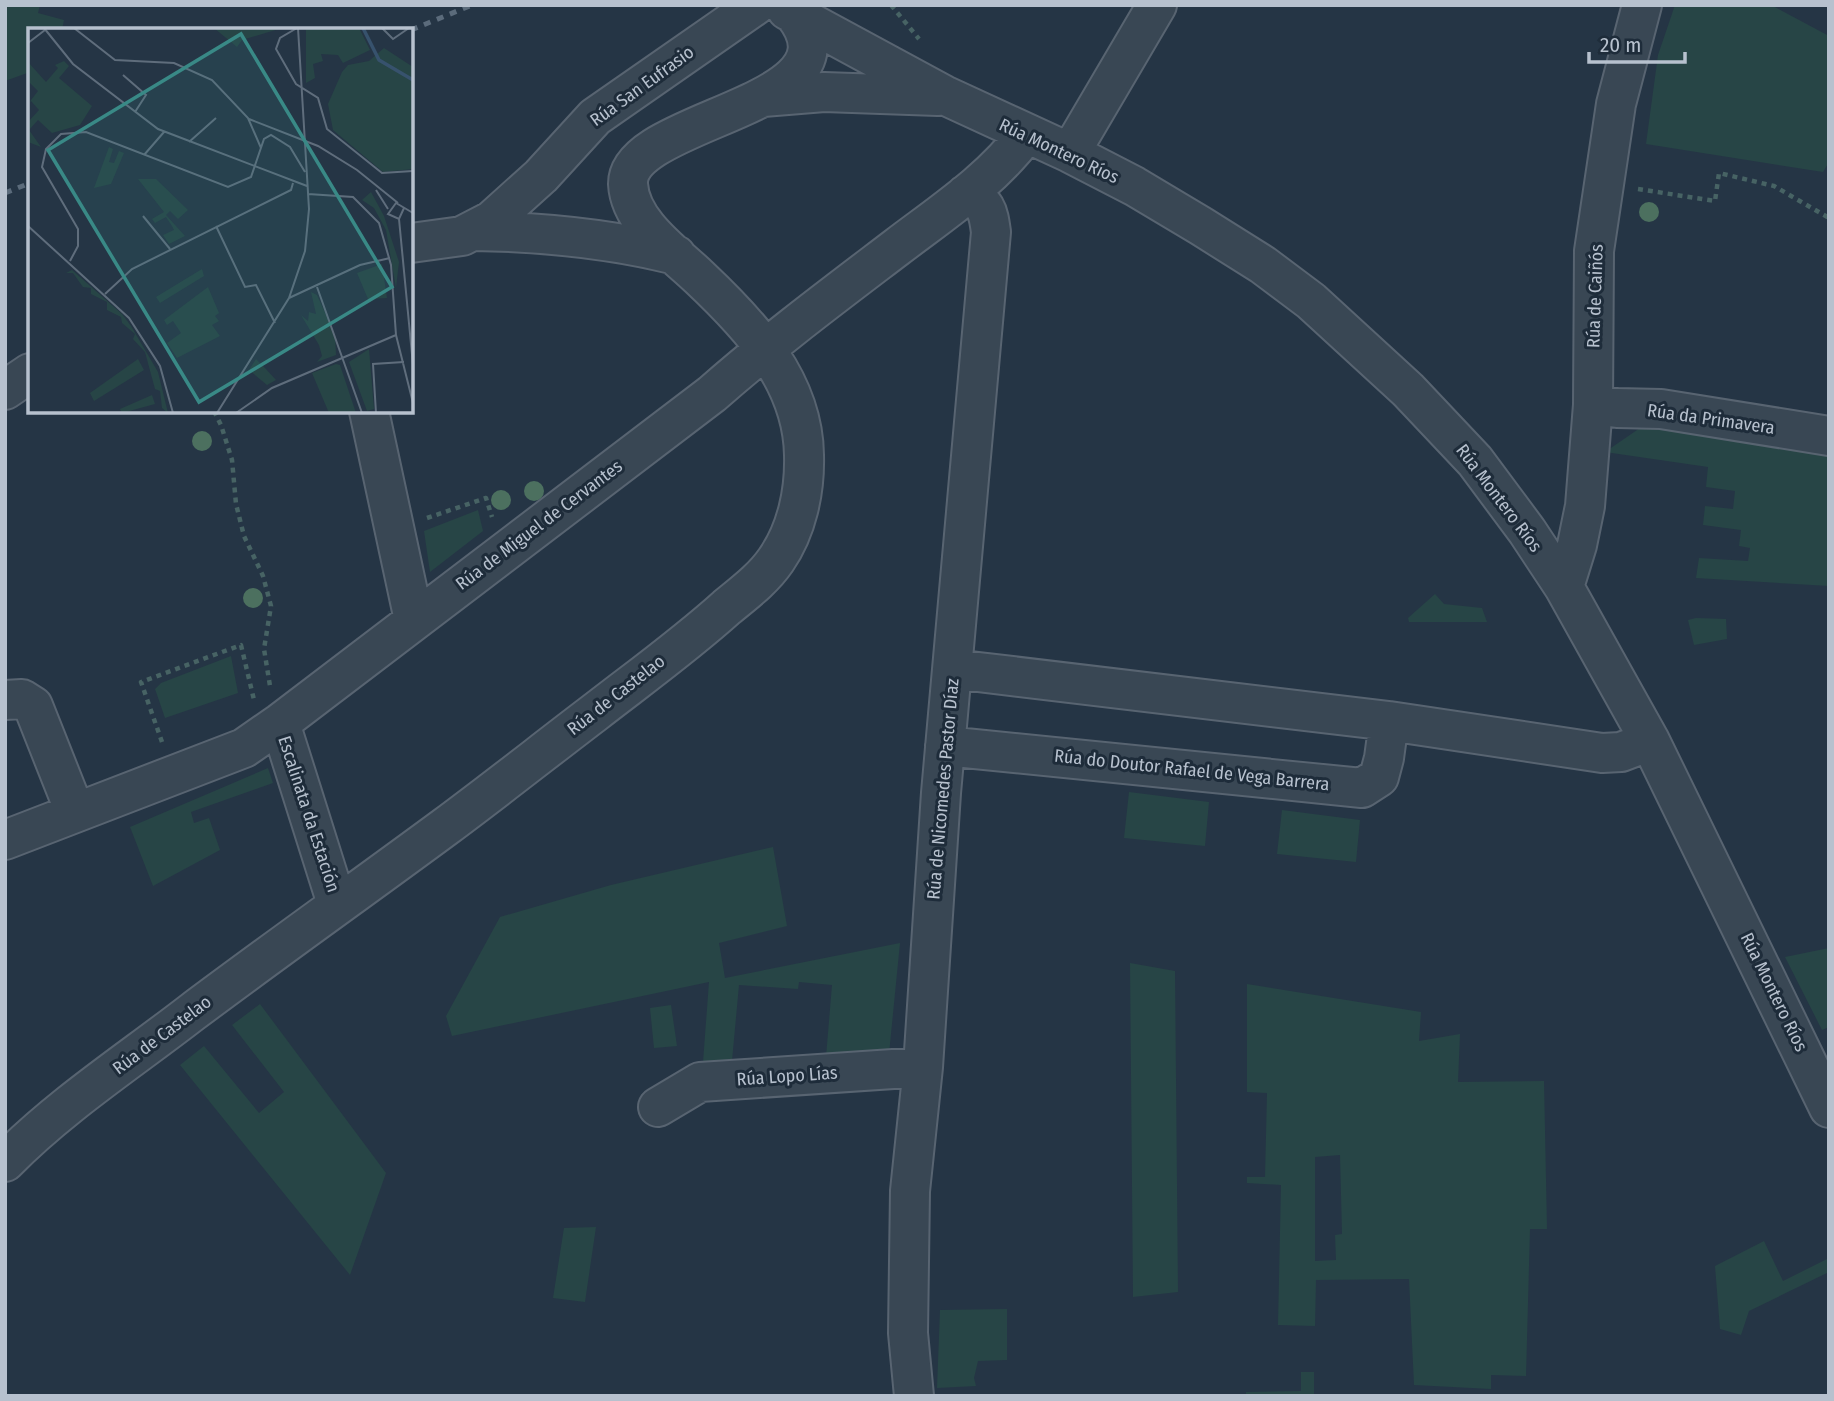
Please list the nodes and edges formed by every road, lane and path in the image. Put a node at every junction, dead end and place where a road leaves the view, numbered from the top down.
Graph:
1 (756, 5) edge
2 (891, 5) edge
3 (1157, 5) edge
4 (1642, 5) edge
5 (787, 9) edge
6 (923, 45) dead end
7 (944, 96) junction
8 (763, 97) junction
9 (1026, 134) junction
10 (1070, 153) junction
11 (1630, 187) dead end
12 (965, 195) junction
13 (1829, 218) edge
14 (474, 231) junction
15 (413, 243) edge
16 (676, 255) junction
17 (765, 348) junction
18 (28, 374) edge
19 (5, 390) edge
20 (1592, 405) junction
21 (215, 413) edge
22 (369, 413) edge
23 (1829, 436) edge
24 (425, 519) dead end
25 (493, 520) dead end
26 (1564, 587) junction
27 (414, 620) junction
28 (953, 669) junction
29 (270, 684) dead end
30 (5, 699) edge
31 (267, 713) junction
32 (1390, 721) junction
33 (1650, 741) junction
34 (945, 746) junction
35 (165, 749) dead end
36 (75, 812) junction
37 (5, 840) edge
38 (337, 904) junction
39 (923, 1067) junction
40 (658, 1107) dead end
41 (1829, 1108) edge
42 (5, 1162) edge
43 (914, 1396) edge

1 - 14 street, Rúa San Eufrasio
2 - 6 path
3 - 10 street
4 - 20 street, Rúa de Caiñós
5 - 7 street, Rúa Montero Ríos
5 - 8 street, Rúa Montero Ríos
7 - 8 street, Rúa Montero Ríos
7 - 9 street, Rúa Montero Ríos
8 - 16 street, Rúa Montero Ríos
9 - 10 street, Rúa Montero Ríos
9 - 12 street, Rúa de Miguel de Cervantes
10 - 26 street, Rúa Montero Ríos
11 - 13 path
12 - 17 street, Rúa de Miguel de Cervantes
12 - 28 street, Rúa de Nicomedes Pastor Díaz
14 - 15 street
14 - 16 street
16 - 17 street, Rúa de Castelao
17 - 27 street, Rúa de Miguel de Cervantes
17 - 38 street, Rúa de Castelao
18 - 19 street
20 - 23 street, Rúa da Primavera
20 - 26 street, Rúa de Caiñós
21 - 29 path
22 - 27 street
24 - 25 path
26 - 33 street, Rúa Montero Ríos
27 - 31 street, Rúa de Miguel de Cervantes
28 - 32 street
28 - 34 street, Rúa de Nicomedes Pastor Díaz
30 - 36 street
31 - 35 path
31 - 36 street, Rúa de Miguel de Cervantes
31 - 38 street, Escalinata da Estación
32 - 33 street
32 - 34 street, Rúa do Doutor Rafael de Vega Barrera
33 - 41 street, Rúa Montero Ríos
34 - 39 street, Rúa de Nicomedes Pastor Díaz
36 - 37 street, Rúa de Miguel de Cervantes
38 - 42 street, Rúa de Castelao
39 - 40 street, Rúa Lopo Lías
39 - 43 street, Rúa de Nicomedes Pastor Díaz

